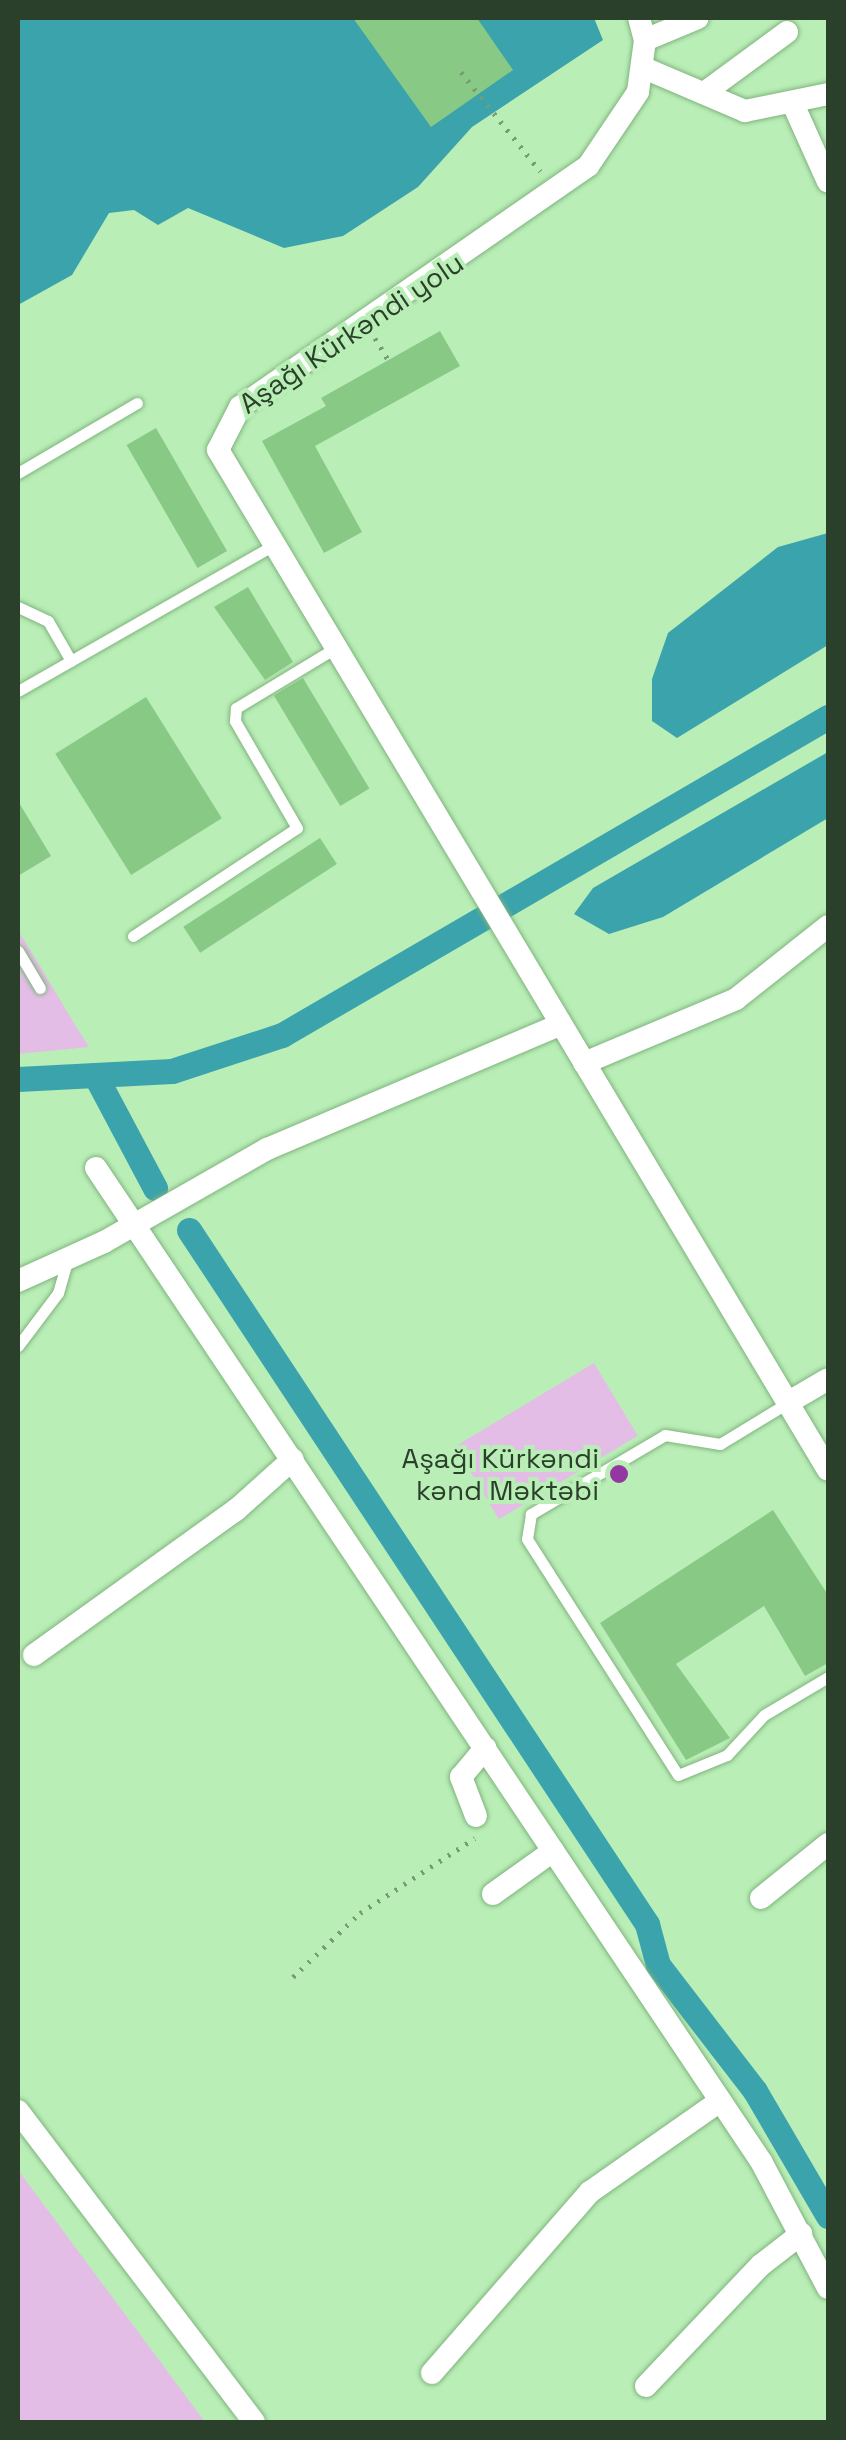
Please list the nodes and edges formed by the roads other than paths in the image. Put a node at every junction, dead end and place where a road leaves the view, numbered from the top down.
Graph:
1 (698, 18) edge
2 (642, 29) edge
3 (787, 32) dead end
4 (644, 68) junction
5 (704, 94) junction
6 (828, 94) edge
7 (793, 104) junction
8 (828, 182) edge
9 (137, 403) dead end
10 (18, 473) edge
11 (270, 547) junction
12 (18, 606) edge
13 (332, 650) junction
14 (71, 661) junction
15 (18, 691) edge
16 (828, 926) edge
17 (133, 936) dead end
18 (18, 951) edge
19 (40, 988) dead end
20 (561, 1024) junction
21 (584, 1062) junction
22 (96, 1168) dead end
23 (133, 1223) junction
24 (67, 1262) junction
25 (18, 1281) edge
26 (18, 1346) edge
27 (828, 1378) edge
28 (788, 1402) junction
29 (293, 1459) junction
30 (828, 1470) edge
31 (34, 1654) dead end
32 (828, 1677) edge
33 (485, 1748) junction
34 (476, 1816) dead end
35 (828, 1844) edge
36 (554, 1851) junction
37 (494, 1894) dead end
38 (762, 1898) dead end
39 (720, 2101) junction
40 (18, 2111) edge
41 (801, 2234) junction
42 (828, 2288) edge
43 (432, 2373) dead end
44 (646, 2386) dead end
45 (254, 2422) edge

1 - 2 street
2 - 4 street, Aşağı Kürkəndi yolu
3 - 5 street
4 - 5 street
4 - 11 street, Aşağı Kürkəndi yolu
5 - 7 street
6 - 7 street
7 - 8 street
9 - 10 lane
11 - 13 street, Aşağı Kürkəndi yolu
11 - 14 lane
12 - 14 lane
13 - 17 lane
13 - 20 street, Aşağı Kürkəndi yolu
14 - 15 lane
16 - 21 street
18 - 19 lane
20 - 21 street, Aşağı Kürkəndi yolu
20 - 23 street
21 - 28 street, Aşağı Kürkəndi yolu
22 - 23 street
23 - 24 street
23 - 29 street
24 - 25 street
24 - 26 lane
27 - 28 street
28 - 30 street, Aşağı Kürkəndi yolu
28 - 32 lane
29 - 31 street
29 - 33 street
33 - 34 street
33 - 36 street
35 - 38 street
36 - 37 street
36 - 39 street
39 - 41 street
39 - 43 street
40 - 45 street
41 - 42 street
41 - 44 street

